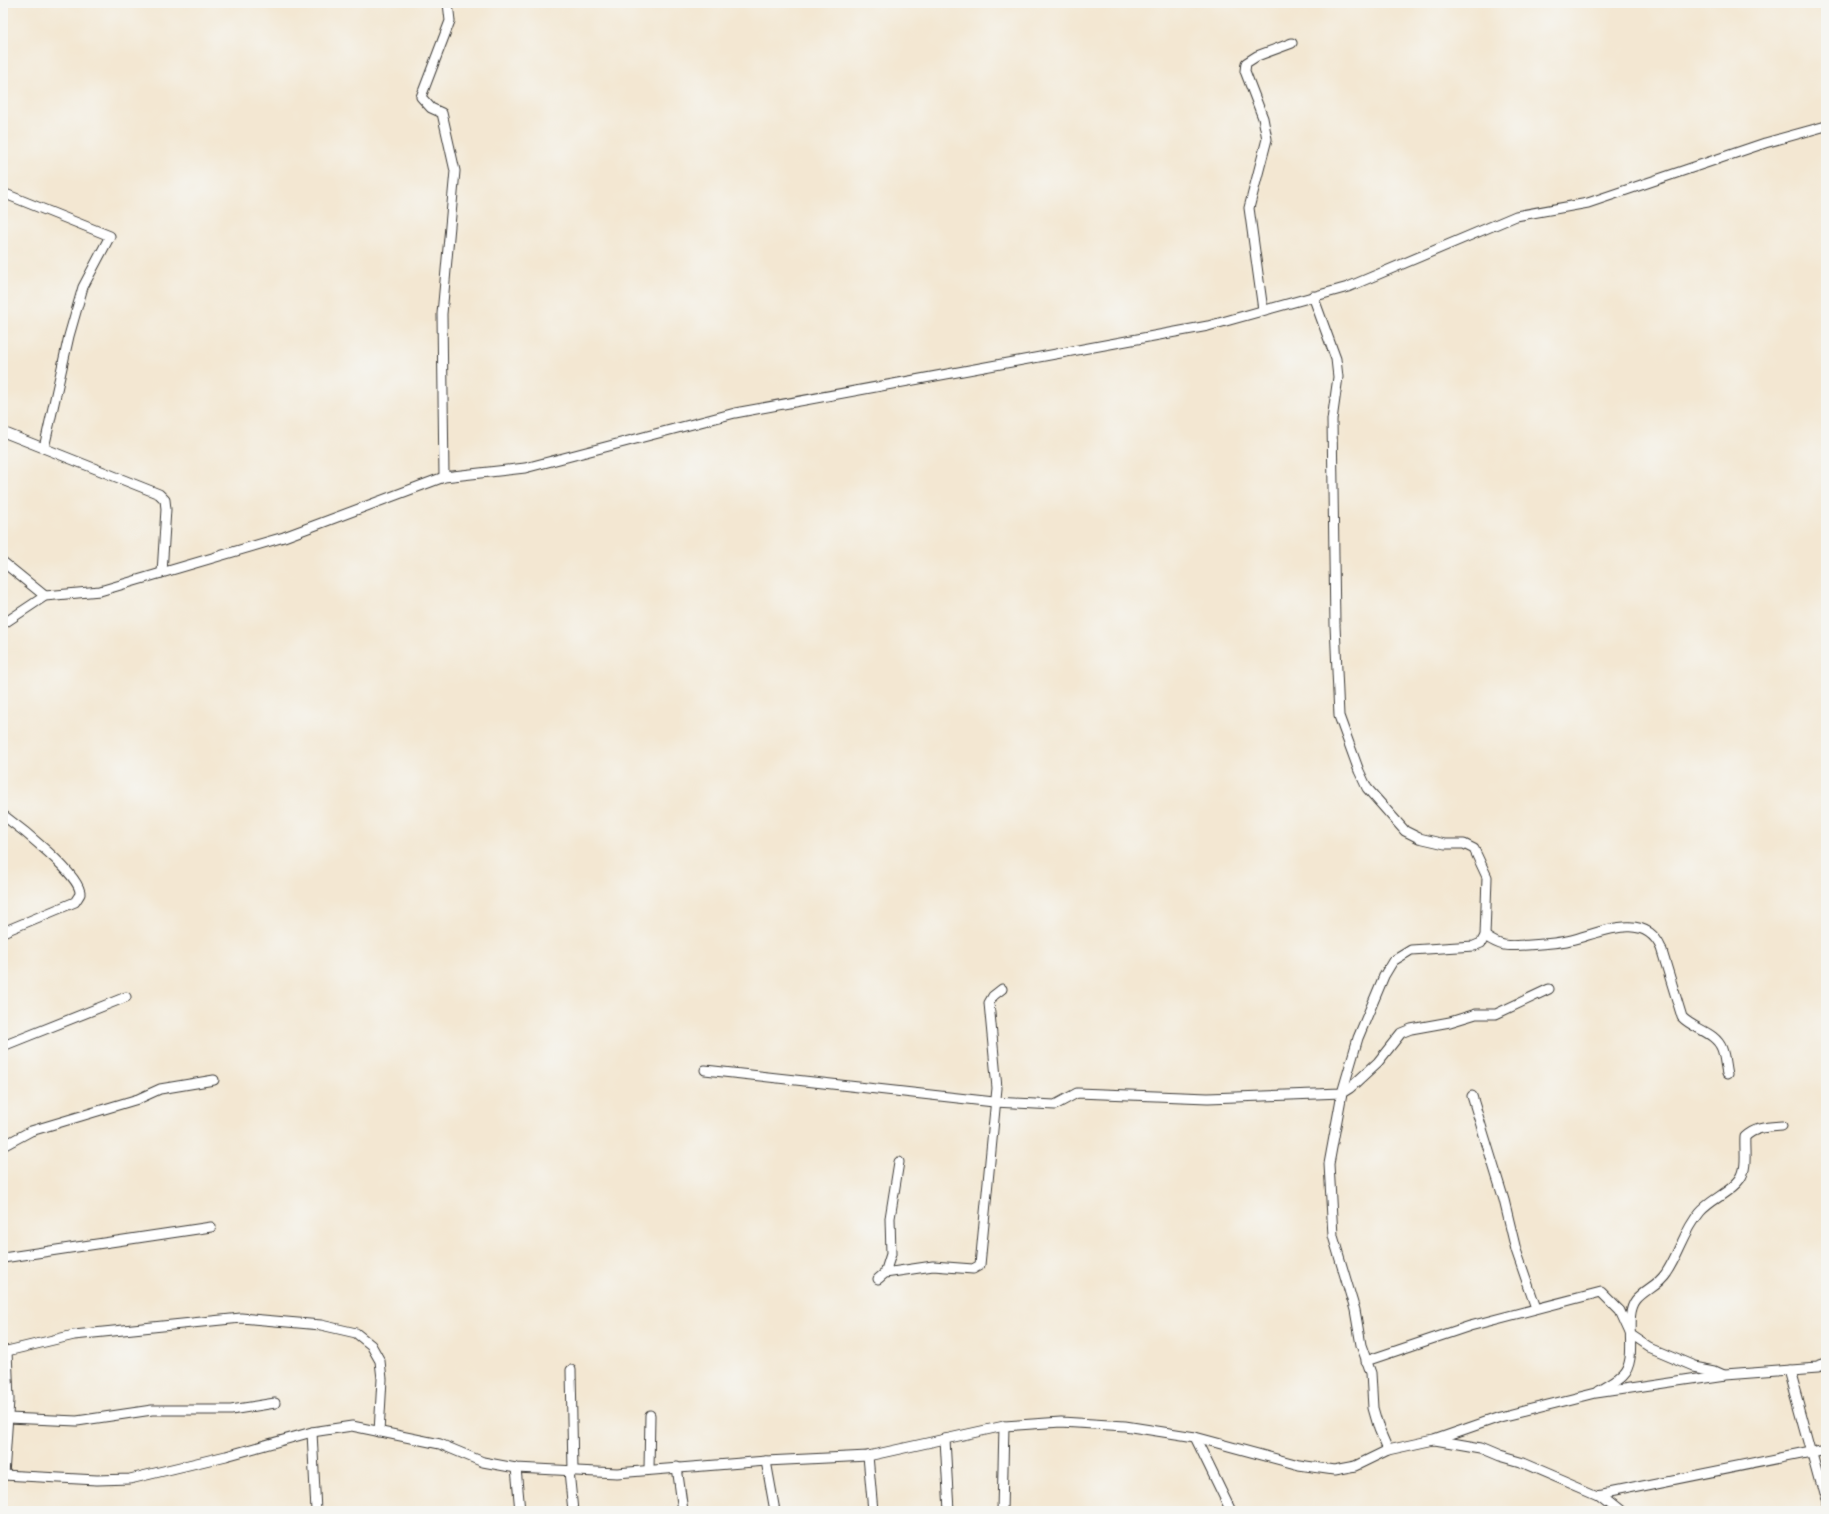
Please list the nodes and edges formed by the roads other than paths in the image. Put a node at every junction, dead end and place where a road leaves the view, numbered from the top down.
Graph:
1 (448, 3) edge
2 (1292, 43) dead end
3 (1826, 126) edge
4 (3, 193) edge
5 (1313, 296) junction
6 (1263, 310) junction
7 (3, 432) edge
8 (44, 448) junction
9 (444, 477) junction
10 (3, 562) edge
11 (162, 572) junction
12 (45, 596) junction
13 (3, 624) edge
14 (3, 815) edge
15 (3, 932) edge
16 (1485, 936) junction
17 (1002, 989) dead end
18 (1548, 989) dead end
19 (126, 996) dead end
20 (3, 1046) edge
21 (705, 1070) dead end
22 (1727, 1074) dead end
23 (214, 1080) dead end
24 (1342, 1094) junction
25 (1472, 1096) dead end
26 (994, 1102) junction
27 (1782, 1126) dead end
28 (3, 1146) edge
29 (899, 1162) dead end
30 (211, 1228) dead end
31 (3, 1258) edge
32 (1536, 1308) junction
33 (1631, 1334) junction
34 (5, 1352) edge
35 (1366, 1360) junction
36 (1826, 1364) edge
37 (1789, 1369) junction
38 (571, 1370) dead end
39 (1725, 1374) junction
40 (1596, 1393) junction
41 (275, 1403) dead end
42 (650, 1415) dead end
43 (8, 1418) junction
44 (1004, 1426) junction
45 (312, 1432) junction
46 (379, 1432) junction
47 (1195, 1437) junction
48 (945, 1439) junction
49 (1434, 1440) junction
50 (5, 1445) edge
51 (1826, 1449) edge
52 (1388, 1450) junction
53 (1810, 1452) junction
54 (868, 1456) junction
55 (766, 1460) junction
56 (677, 1467) junction
57 (516, 1468) junction
58 (649, 1469) junction
59 (571, 1471) junction
60 (3, 1475) edge
61 (1598, 1495) junction
62 (1826, 1504) edge
63 (316, 1511) edge
64 (520, 1511) edge
65 (573, 1511) edge
66 (683, 1511) edge
67 (775, 1511) edge
68 (873, 1511) edge
69 (949, 1511) edge
70 (1002, 1511) edge
71 (1231, 1511) edge
72 (1618, 1511) edge

1 - 9 street
2 - 6 street
3 - 5 street
4 - 8 street
5 - 6 street
5 - 16 street
6 - 9 street
7 - 8 street
8 - 11 street
9 - 11 street
10 - 12 street
11 - 12 street
12 - 13 street
14 - 15 street
16 - 22 street
16 - 24 street
17 - 26 street
18 - 24 street
19 - 20 street
21 - 26 street
23 - 28 street
24 - 26 street
24 - 35 street
25 - 32 street
26 - 29 street
27 - 33 street
30 - 31 street
32 - 33 street
32 - 35 street
33 - 39 street
33 - 40 street
34 - 43 street
34 - 46 street
35 - 52 street
36 - 37 street
37 - 39 street
37 - 53 street
38 - 59 street
39 - 40 street
40 - 49 street
41 - 43 street
42 - 58 street
43 - 50 street
44 - 47 street
44 - 48 street
44 - 70 street
45 - 46 street
45 - 60 street
45 - 63 street
46 - 57 street
47 - 52 street
47 - 71 street
48 - 54 street
48 - 69 street
49 - 52 street
49 - 61 street
50 - 60 street
51 - 53 street
53 - 61 street
53 - 62 street
54 - 55 street
54 - 68 street
55 - 56 street
55 - 67 street
56 - 58 street
56 - 66 street
57 - 59 street
57 - 64 street
58 - 59 street
59 - 65 street
61 - 72 street

